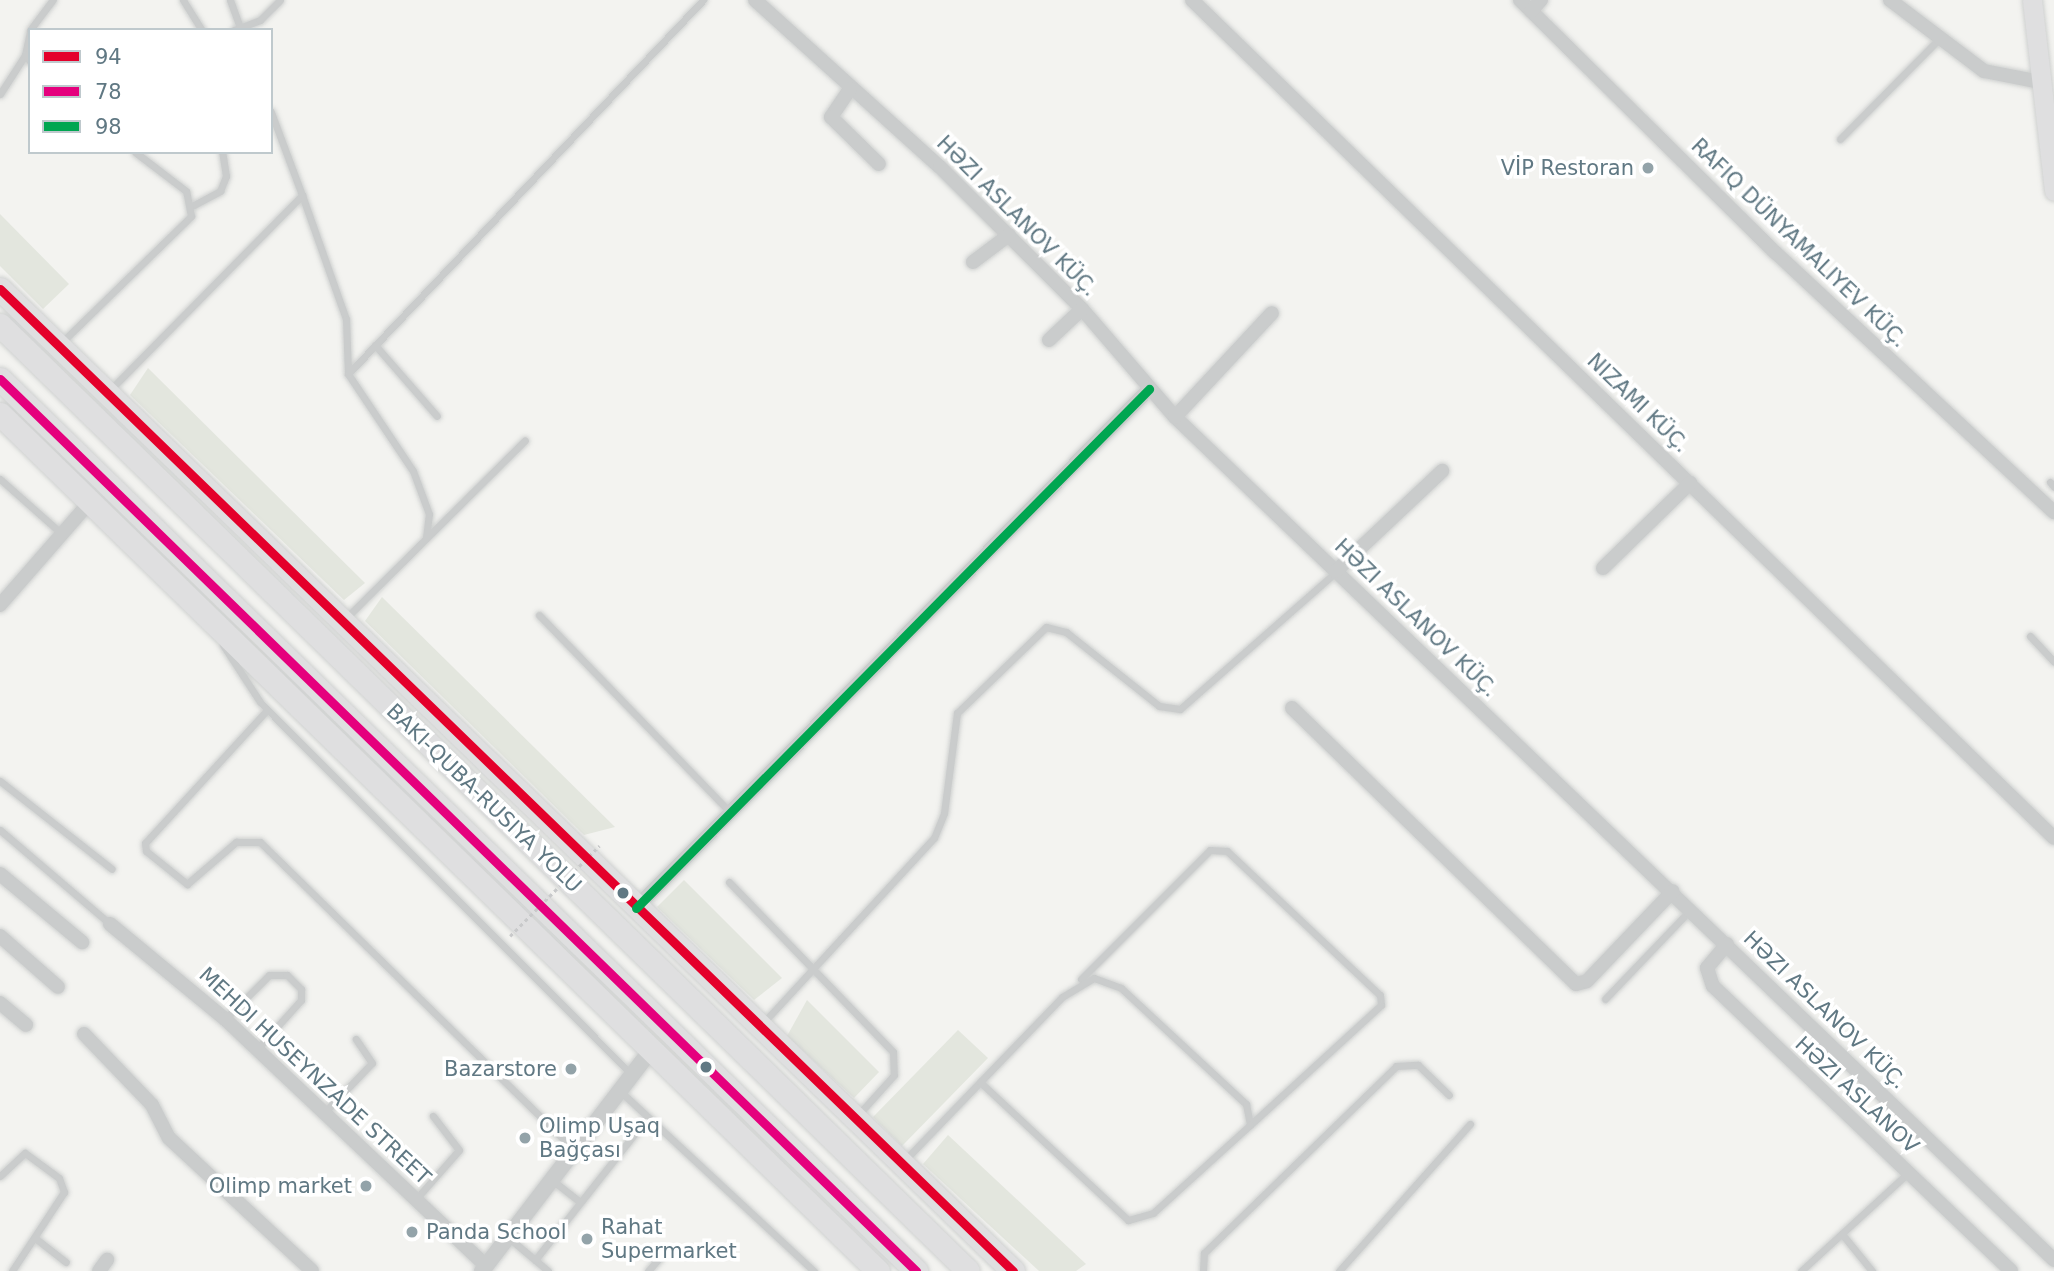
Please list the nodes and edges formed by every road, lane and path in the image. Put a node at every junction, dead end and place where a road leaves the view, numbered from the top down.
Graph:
1 (52, 0) edge
2 (183, 0) edge
3 (230, 0) edge
4 (280, 0) edge
5 (703, 0) edge
6 (755, 0) edge
7 (1192, 0) edge
8 (1890, 0) edge
9 (2032, 0) edge
10 (1530, 4) edge
11 (32, 28) edge
12 (201, 28) edge
13 (239, 28) edge
14 (240, 28) edge
15 (1939, 39) junction
16 (2045, 55) edge
17 (27, 58) edge
18 (2040, 82) junction
19 (850, 89) junction
20 (0, 94) edge
21 (273, 117) edge
22 (1840, 139) dead end
23 (2051, 152) edge
24 (138, 154) edge
25 (222, 154) edge
26 (879, 164) dead end
27 (2054, 191) edge
28 (302, 195) junction
29 (194, 205) junction
30 (1009, 236) junction
31 (974, 262) dead end
32 (0, 289) edge
33 (1082, 309) junction
34 (1272, 313) dead end
35 (0, 325) edge
36 (1049, 340) dead end
37 (375, 345) junction
38 (58, 346) junction
39 (348, 374) junction
40 (0, 379) edge
41 (1149, 389) junction
42 (107, 393) junction
43 (0, 414) edge
44 (437, 416) dead end
45 (1175, 416) junction
46 (525, 440) dead end
47 (1442, 471) dead end
48 (0, 479) edge
49 (1690, 483) junction
50 (90, 502) junction
51 (2054, 512) edge
52 (62, 534) junction
53 (426, 538) junction
54 (1603, 568) dead end
55 (1336, 571) junction
56 (0, 605) edge
57 (200, 608) junction
58 (539, 615) dead end
59 (341, 624) junction
60 (2030, 636) dead end
61 (2054, 662) edge
62 (1292, 708) dead end
63 (267, 710) junction
64 (0, 781) edge
65 (729, 811) junction
66 (0, 831) edge
67 (2054, 838) edge
68 (599, 846) dead end
69 (112, 869) dead end
70 (0, 874) edge
71 (567, 879) junction
72 (729, 882) dead end
73 (1673, 891) junction
74 (540, 906) junction
75 (636, 908) junction
76 (1692, 909) junction
77 (110, 924) joint
78 (0, 936) edge
79 (510, 936) dead end
80 (82, 942) dead end
81 (1727, 944) junction
82 (814, 967) junction
83 (1080, 980) junction
84 (58, 987) dead end
85 (1605, 999) dead end
86 (0, 1003) edge
87 (225, 1019) junction
88 (26, 1025) dead end
89 (758, 1029) junction
90 (84, 1034) dead end
91 (356, 1039) dead end
92 (257, 1049) junction
93 (652, 1049) junction
94 (632, 1075) junction
95 (980, 1082) junction
96 (620, 1091) junction
97 (1449, 1095) dead end
98 (324, 1113) junction
99 (433, 1116) dead end
100 (648, 1117) junction
101 (853, 1121) junction
102 (1471, 1124) dead end
103 (1250, 1125) junction
104 (574, 1149) junction
105 (901, 1164) junction
106 (1909, 1172) junction
107 (0, 1176) edge
108 (551, 1180) junction
109 (415, 1199) junction
110 (580, 1202) junction
111 (1842, 1234) junction
112 (35, 1238) junction
113 (508, 1238) junction
114 (660, 1257) dead end
115 (535, 1260) junction
116 (2054, 1260) edge
117 (66, 1262) dead end
118 (484, 1269) edge
119 (12, 1271) edge
120 (312, 1271) edge
121 (548, 1271) edge
122 (648, 1271) edge
123 (814, 1271) edge
124 (878, 1271) edge
125 (916, 1271) edge
126 (968, 1271) edge
127 (1013, 1271) edge
128 (1203, 1271) edge
129 (1339, 1271) edge
130 (1801, 1271) edge
131 (1872, 1271) edge
132 (2011, 1271) edge

1 - 11 lane
2 - 12 lane
3 - 13 lane
4 - 14 lane
5 - 37 lane
6 - 19 street, HƏZI ASLANOV KÜÇ.
7 - 49 street, NIZAMI KÜÇ.
8 - 15 street
9 - 16 main road
10 - 51 street
15 - 18 street
15 - 22 lane
16 - 18 main road
17 - 20 lane
18 - 23 main road
19 - 26 street
19 - 30 street, HƏZI ASLANOV KÜÇ.
21 - 28 lane
23 - 27 main road
24 - 29 lane
25 - 29 lane
28 - 39 lane
28 - 42 lane
29 - 38 lane
30 - 31 street
30 - 33 street, HƏZI ASLANOV KÜÇ.
32 - 38 highway
33 - 36 street
33 - 41 street, HƏZI ASLANOV KÜÇ.
34 - 45 street
35 - 71 highway
37 - 39 lane
37 - 44 lane
38 - 42 highway
39 - 53 lane
40 - 74 highway
41 - 45 street, HƏZI ASLANOV KÜÇ.
41 - 65 street
42 - 59 highway
43 - 50 highway
45 - 55 street, HƏZI ASLANOV KÜÇ.
46 - 53 lane
47 - 55 street
48 - 52 lane
49 - 54 street
49 - 67 street, NIZAMI KÜÇ.
50 - 52 street
50 - 57 highway
52 - 56 street
53 - 59 lane
55 - 73 street, HƏZI ASLANOV KÜÇ.
55 - 82 lane
57 - 63 lane
57 - 93 highway
58 - 65 lane
59 - 75 highway
60 - 61 lane
62 - 73 street
63 - 94 lane
63 - 104 lane
64 - 69 lane
65 - 75 street
66 - 77 lane
68 - 71 path, bridge
70 - 80 street
71 - 74 path, bridge
71 - 126 highway
72 - 82 lane
73 - 76 street, HƏZI ASLANOV KÜÇ.
74 - 79 path, bridge
74 - 125 highway
75 - 89 highway
76 - 81 street, HƏZI ASLANOV KÜÇ.
76 - 85 lane
77 - 87 street, MEHDI HUSEYNZADЕ STREET
78 - 84 street
81 - 106 street, HƏZI ASLANOV
81 - 116 street, HƏZI ASLANOV KÜÇ.
82 - 89 lane
82 - 101 lane
83 - 95 lane
83 - 103 lane
83 - 103 lane
86 - 88 street
87 - 92 street, MEHDI HUSEYNZADЕ STREET
87 - 92 lane
89 - 101 highway
90 - 120 street
91 - 98 lane
92 - 98 street, MEHDI HUSEYNZADЕ STREET
93 - 94 street
93 - 124 highway
94 - 96 street
95 - 103 lane
95 - 105 lane
96 - 100 lane
96 - 104 street
97 - 128 lane
98 - 109 street, MEHDI HUSEYNZADЕ STREET
99 - 109 lane
100 - 110 lane
100 - 123 lane
101 - 105 highway
102 - 129 lane
104 - 108 street
105 - 127 highway
106 - 111 lane
106 - 132 street, HƏZI ASLANOV
107 - 112 lane
108 - 110 lane
108 - 113 street
109 - 118 street, MEHDI HUSEYNZADЕ STREET
110 - 115 lane
111 - 130 lane
111 - 131 lane
112 - 117 lane
112 - 119 lane
113 - 115 lane
113 - 118 street
114 - 122 lane
115 - 121 lane

